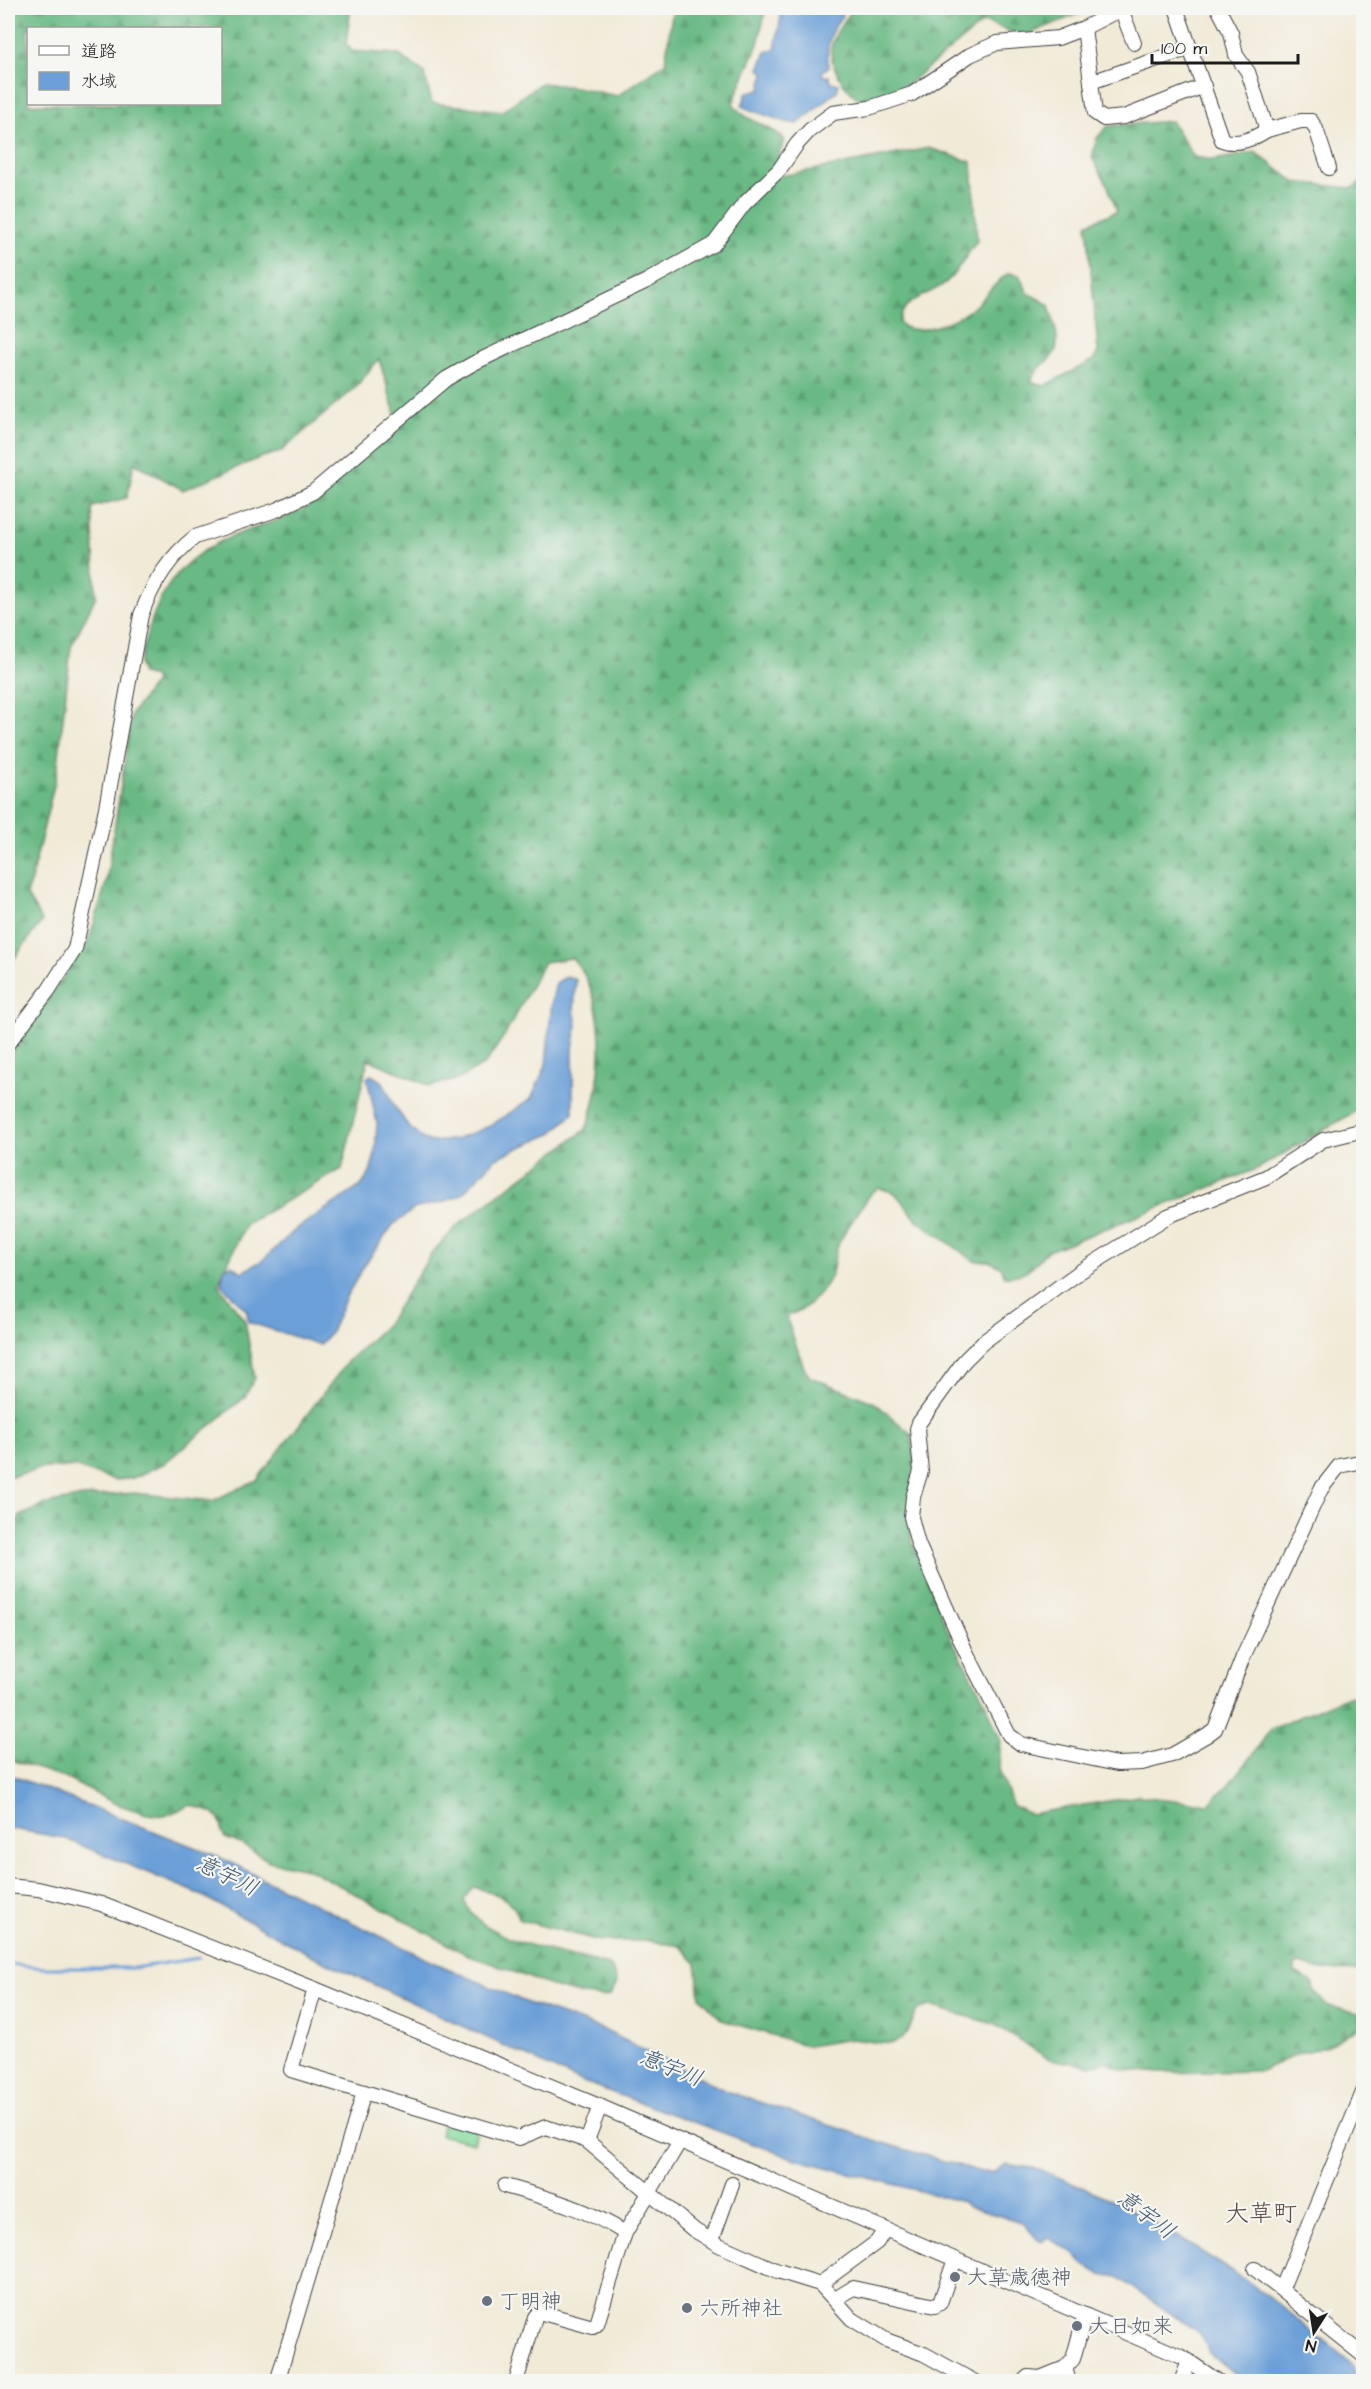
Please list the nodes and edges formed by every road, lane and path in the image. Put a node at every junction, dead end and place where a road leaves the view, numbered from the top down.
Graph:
1 (1122, 8) edge
2 (1176, 8) edge
3 (1218, 8) edge
4 (1084, 28) junction
5 (1134, 43) dead end
6 (1190, 48) junction
7 (1091, 82) junction
8 (1204, 86) junction
9 (1267, 130) junction
10 (1329, 168) dead end
11 (8, 1043) edge
12 (1364, 1130) edge
13 (1364, 1461) edge
14 (8, 1886) edge
15 (315, 1989) junction
16 (1364, 2090) edge
17 (364, 2092) junction
18 (600, 2106) junction
19 (587, 2141) junction
20 (680, 2141) junction
21 (732, 2184) dead end
22 (505, 2186) dead end
23 (649, 2192) junction
24 (885, 2229) junction
25 (625, 2233) junction
26 (712, 2240) junction
27 (956, 2259) junction
28 (1255, 2269) dead end
29 (820, 2284) junction
30 (1282, 2288) junction
31 (835, 2299) junction
32 (1085, 2315) junction
33 (1364, 2356) edge
34 (1189, 2361) junction
35 (1067, 2375) edge
36 (277, 2382) edge
37 (516, 2382) edge
38 (975, 2382) edge
39 (1023, 2382) edge
40 (1181, 2382) edge
41 (1219, 2382) edge

1 - 4 street
1 - 5 street
2 - 6 street
3 - 9 street
4 - 7 street
4 - 11 street
6 - 7 street
6 - 8 street
7 - 8 street
8 - 9 street
9 - 10 street
12 - 13 street
14 - 15 street
15 - 17 street
15 - 18 street
16 - 30 street
17 - 19 street
17 - 36 street
18 - 19 street
18 - 20 street
19 - 23 street
20 - 23 street
20 - 24 street
21 - 26 street
22 - 25 street
23 - 25 street
23 - 26 street
24 - 27 street
24 - 29 street
25 - 37 street
26 - 29 street
27 - 31 street
27 - 32 street
28 - 30 street
29 - 31 street
30 - 33 street
31 - 38 street
32 - 34 street
32 - 35 street
34 - 40 street
34 - 41 street
35 - 39 street

